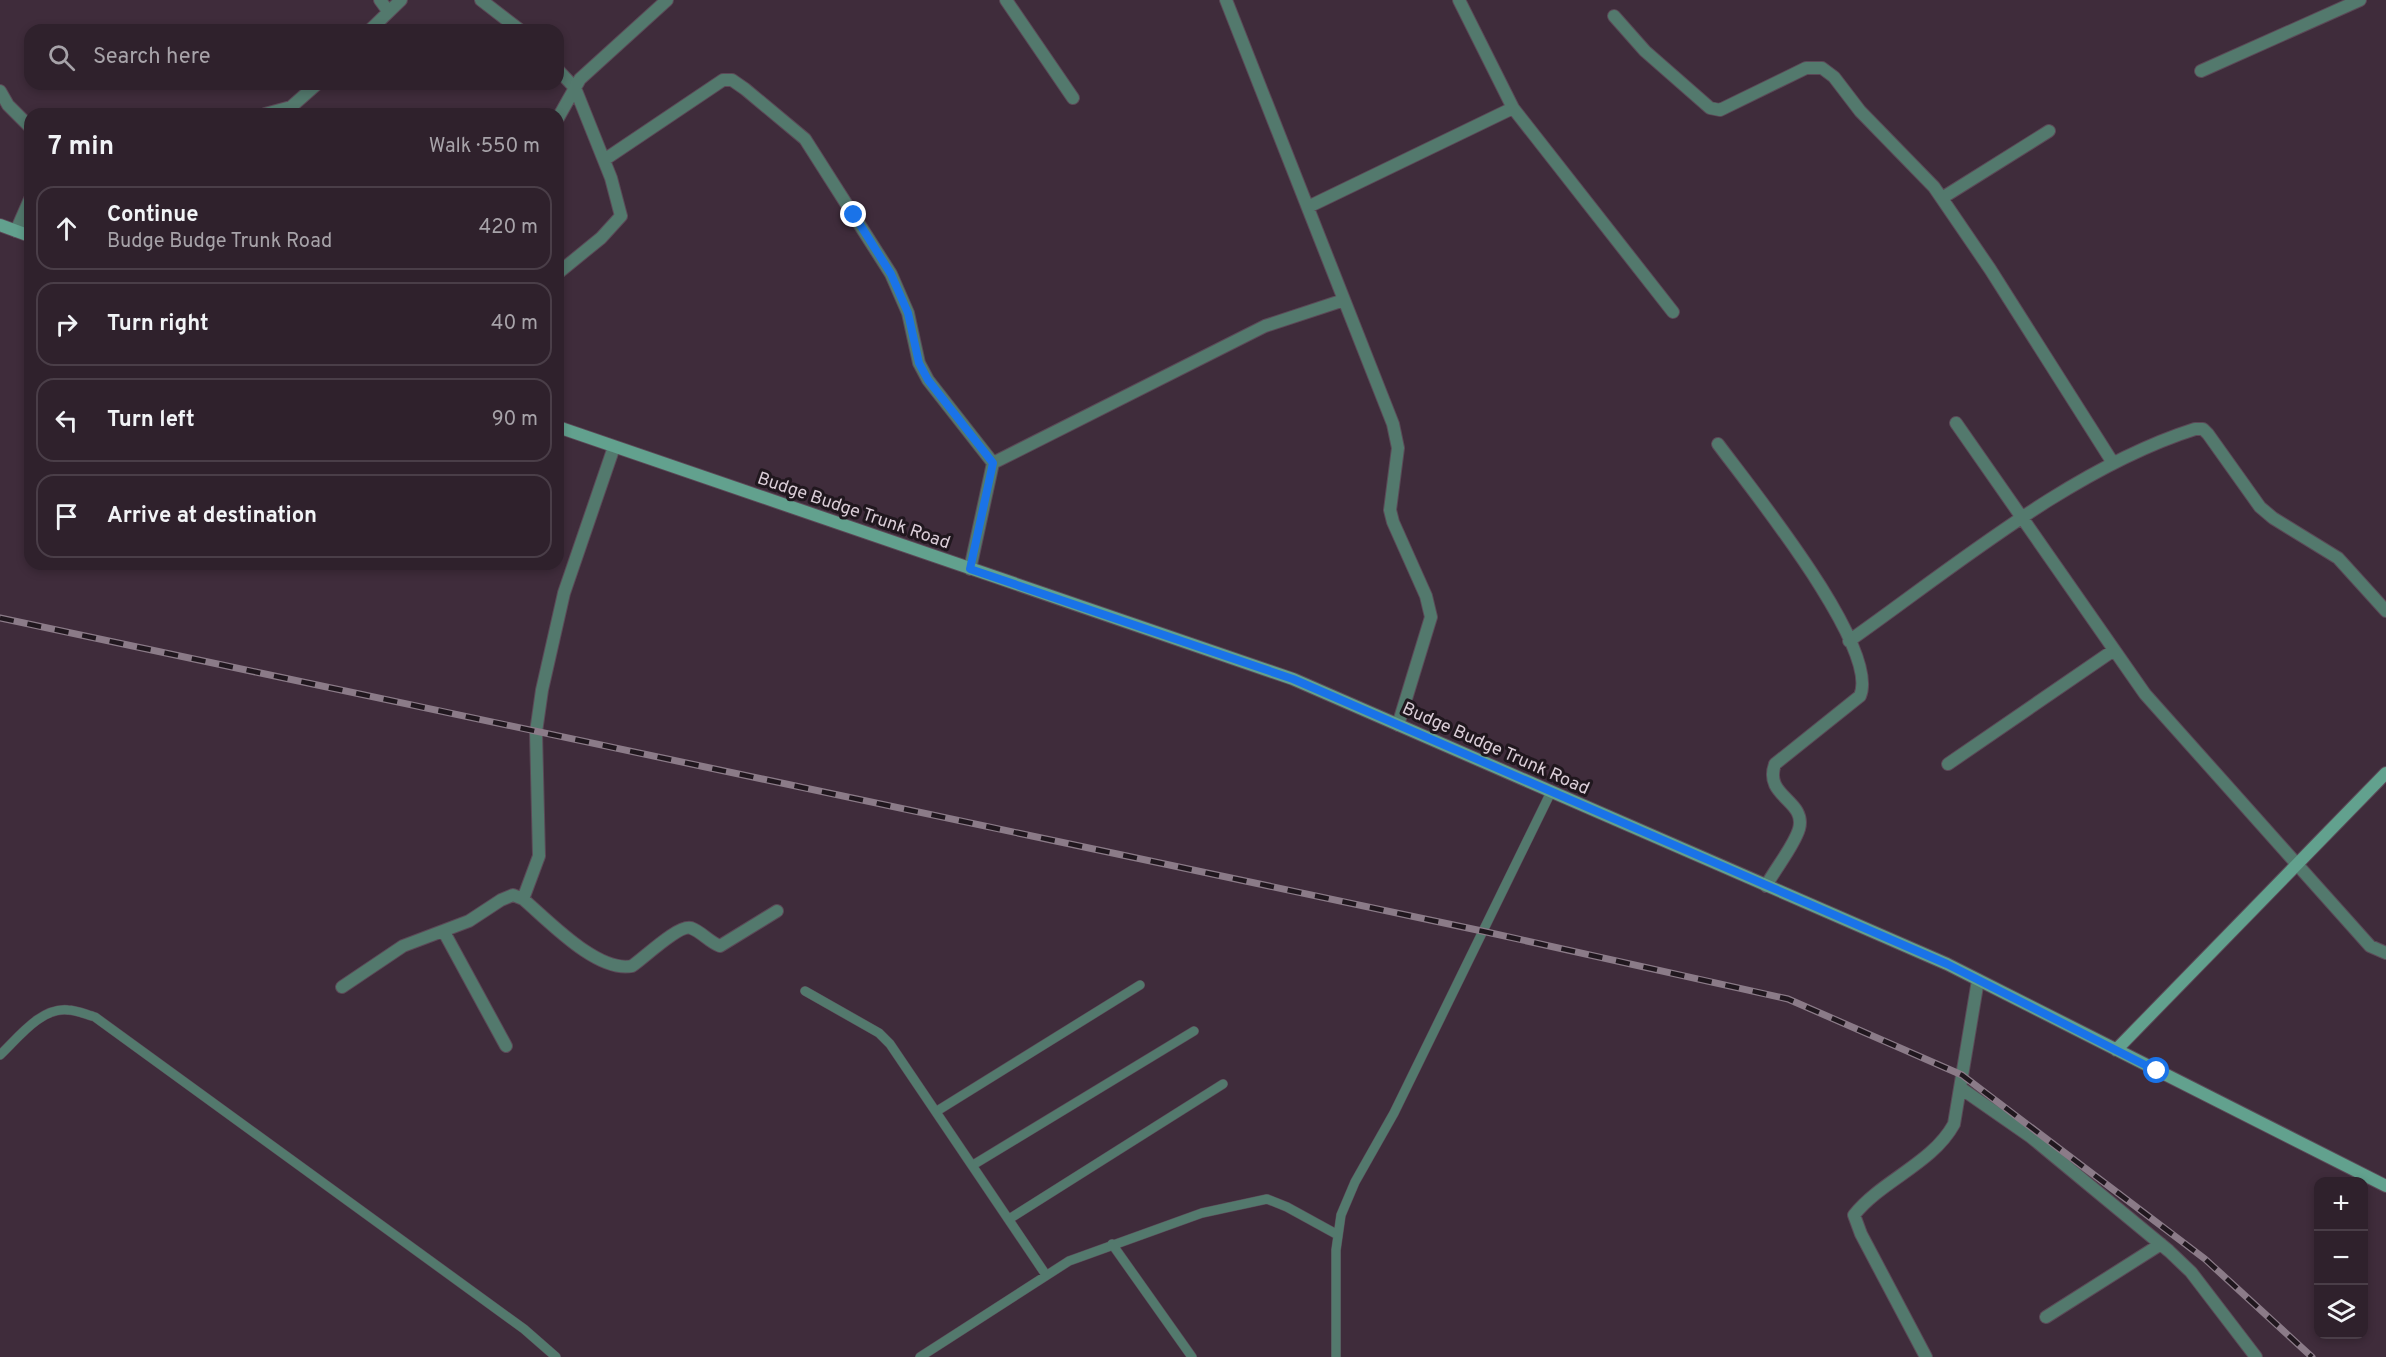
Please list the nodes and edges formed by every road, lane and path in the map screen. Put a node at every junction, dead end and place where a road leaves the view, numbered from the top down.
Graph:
1 (380, 0) edge
2 (401, 0) edge
3 (482, 0) edge
4 (667, 0) edge
5 (1006, 0) edge
6 (1226, 0) edge
7 (1459, 0) edge
8 (2360, 0) edge
9 (388, 11) junction
10 (1614, 16) dead end
11 (376, 24) edge
12 (512, 24) edge
13 (2201, 71) dead end
14 (564, 76) edge
15 (575, 88) junction
16 (310, 90) edge
17 (0, 91) edge
18 (1073, 98) dead end
19 (287, 108) edge
20 (564, 108) edge
21 (1514, 108) junction
22 (24, 121) edge
23 (2049, 131) dead end
24 (604, 160) junction
25 (1942, 198) junction
26 (1308, 207) junction
27 (24, 213) edge
28 (0, 225) edge
29 (16, 231) junction
30 (24, 234) edge
31 (564, 268) edge
32 (1344, 300) junction
33 (1672, 312) dead end
34 (1956, 423) dead end
35 (564, 429) edge
36 (1718, 444) dead end
37 (614, 447) junction
38 (993, 463) junction
39 (2113, 463) junction
40 (2024, 518) junction
41 (970, 569) junction
42 (2386, 611) edge
43 (1849, 641) junction
44 (2114, 650) junction
45 (1398, 725) junction
46 (1948, 764) dead end
47 (2386, 772) edge
48 (1551, 792) junction
49 (2297, 864) junction
50 (1766, 886) junction
51 (523, 899) junction
52 (777, 911) dead end
53 (444, 932) junction
54 (2386, 953) edge
55 (1978, 980) junction
56 (1140, 985) dead end
57 (342, 987) dead end
58 (805, 991) dead end
59 (1194, 1031) dead end
60 (506, 1047) dead end
61 (2116, 1050) junction
62 (0, 1055) edge
63 (1223, 1084) dead end
64 (1962, 1089) junction
65 (937, 1111) junction
66 (973, 1165) junction
67 (2386, 1186) edge
68 (1009, 1219) junction
69 (1338, 1235) junction
70 (1112, 1244) junction
71 (2161, 1244) junction
72 (1046, 1275) junction
73 (2046, 1317) dead end
74 (556, 1357) edge
75 (920, 1357) edge
76 (1192, 1357) edge
77 (1336, 1357) edge
78 (1926, 1357) edge
79 (2256, 1357) edge

1 - 9 street
2 - 9 street
3 - 12 street
4 - 15 street
5 - 18 street
6 - 26 street
7 - 21 street
8 - 13 street
9 - 11 street
10 - 25 street
14 - 15 street
15 - 20 street
15 - 24 street
16 - 19 street
17 - 22 street
21 - 26 street
21 - 33 street
23 - 25 street
24 - 31 street
24 - 38 street
25 - 39 street
26 - 32 street
27 - 29 street
28 - 29 main road
29 - 30 main road
32 - 38 street
32 - 45 street
34 - 40 street
35 - 37 main road, Budge Budge Trunk Road
36 - 43 street
37 - 41 main road, Budge Budge Trunk Road
37 - 51 street
38 - 41 street
39 - 40 street
39 - 42 street
40 - 43 street
40 - 44 street
41 - 45 main road, Budge Budge Trunk Road
43 - 50 street
44 - 46 street
44 - 49 street
45 - 48 main road, Budge Budge Trunk Road
47 - 49 main road
48 - 50 main road, Budge Budge Trunk Road
48 - 69 lane
49 - 54 street
49 - 61 main road
50 - 55 main road, Budge Budge Trunk Road
51 - 52 street
51 - 53 street
53 - 57 street
53 - 60 street
55 - 61 main road, Budge Budge Trunk Road
55 - 64 street
56 - 65 lane
58 - 65 lane
59 - 66 lane
61 - 67 main road, Budge Budge Trunk Road
62 - 74 lane
63 - 68 lane
64 - 71 street
64 - 78 street
65 - 66 lane
66 - 68 lane
68 - 72 lane
69 - 70 lane
69 - 77 lane
70 - 72 lane
70 - 76 lane
71 - 73 street
71 - 79 street
72 - 75 lane

